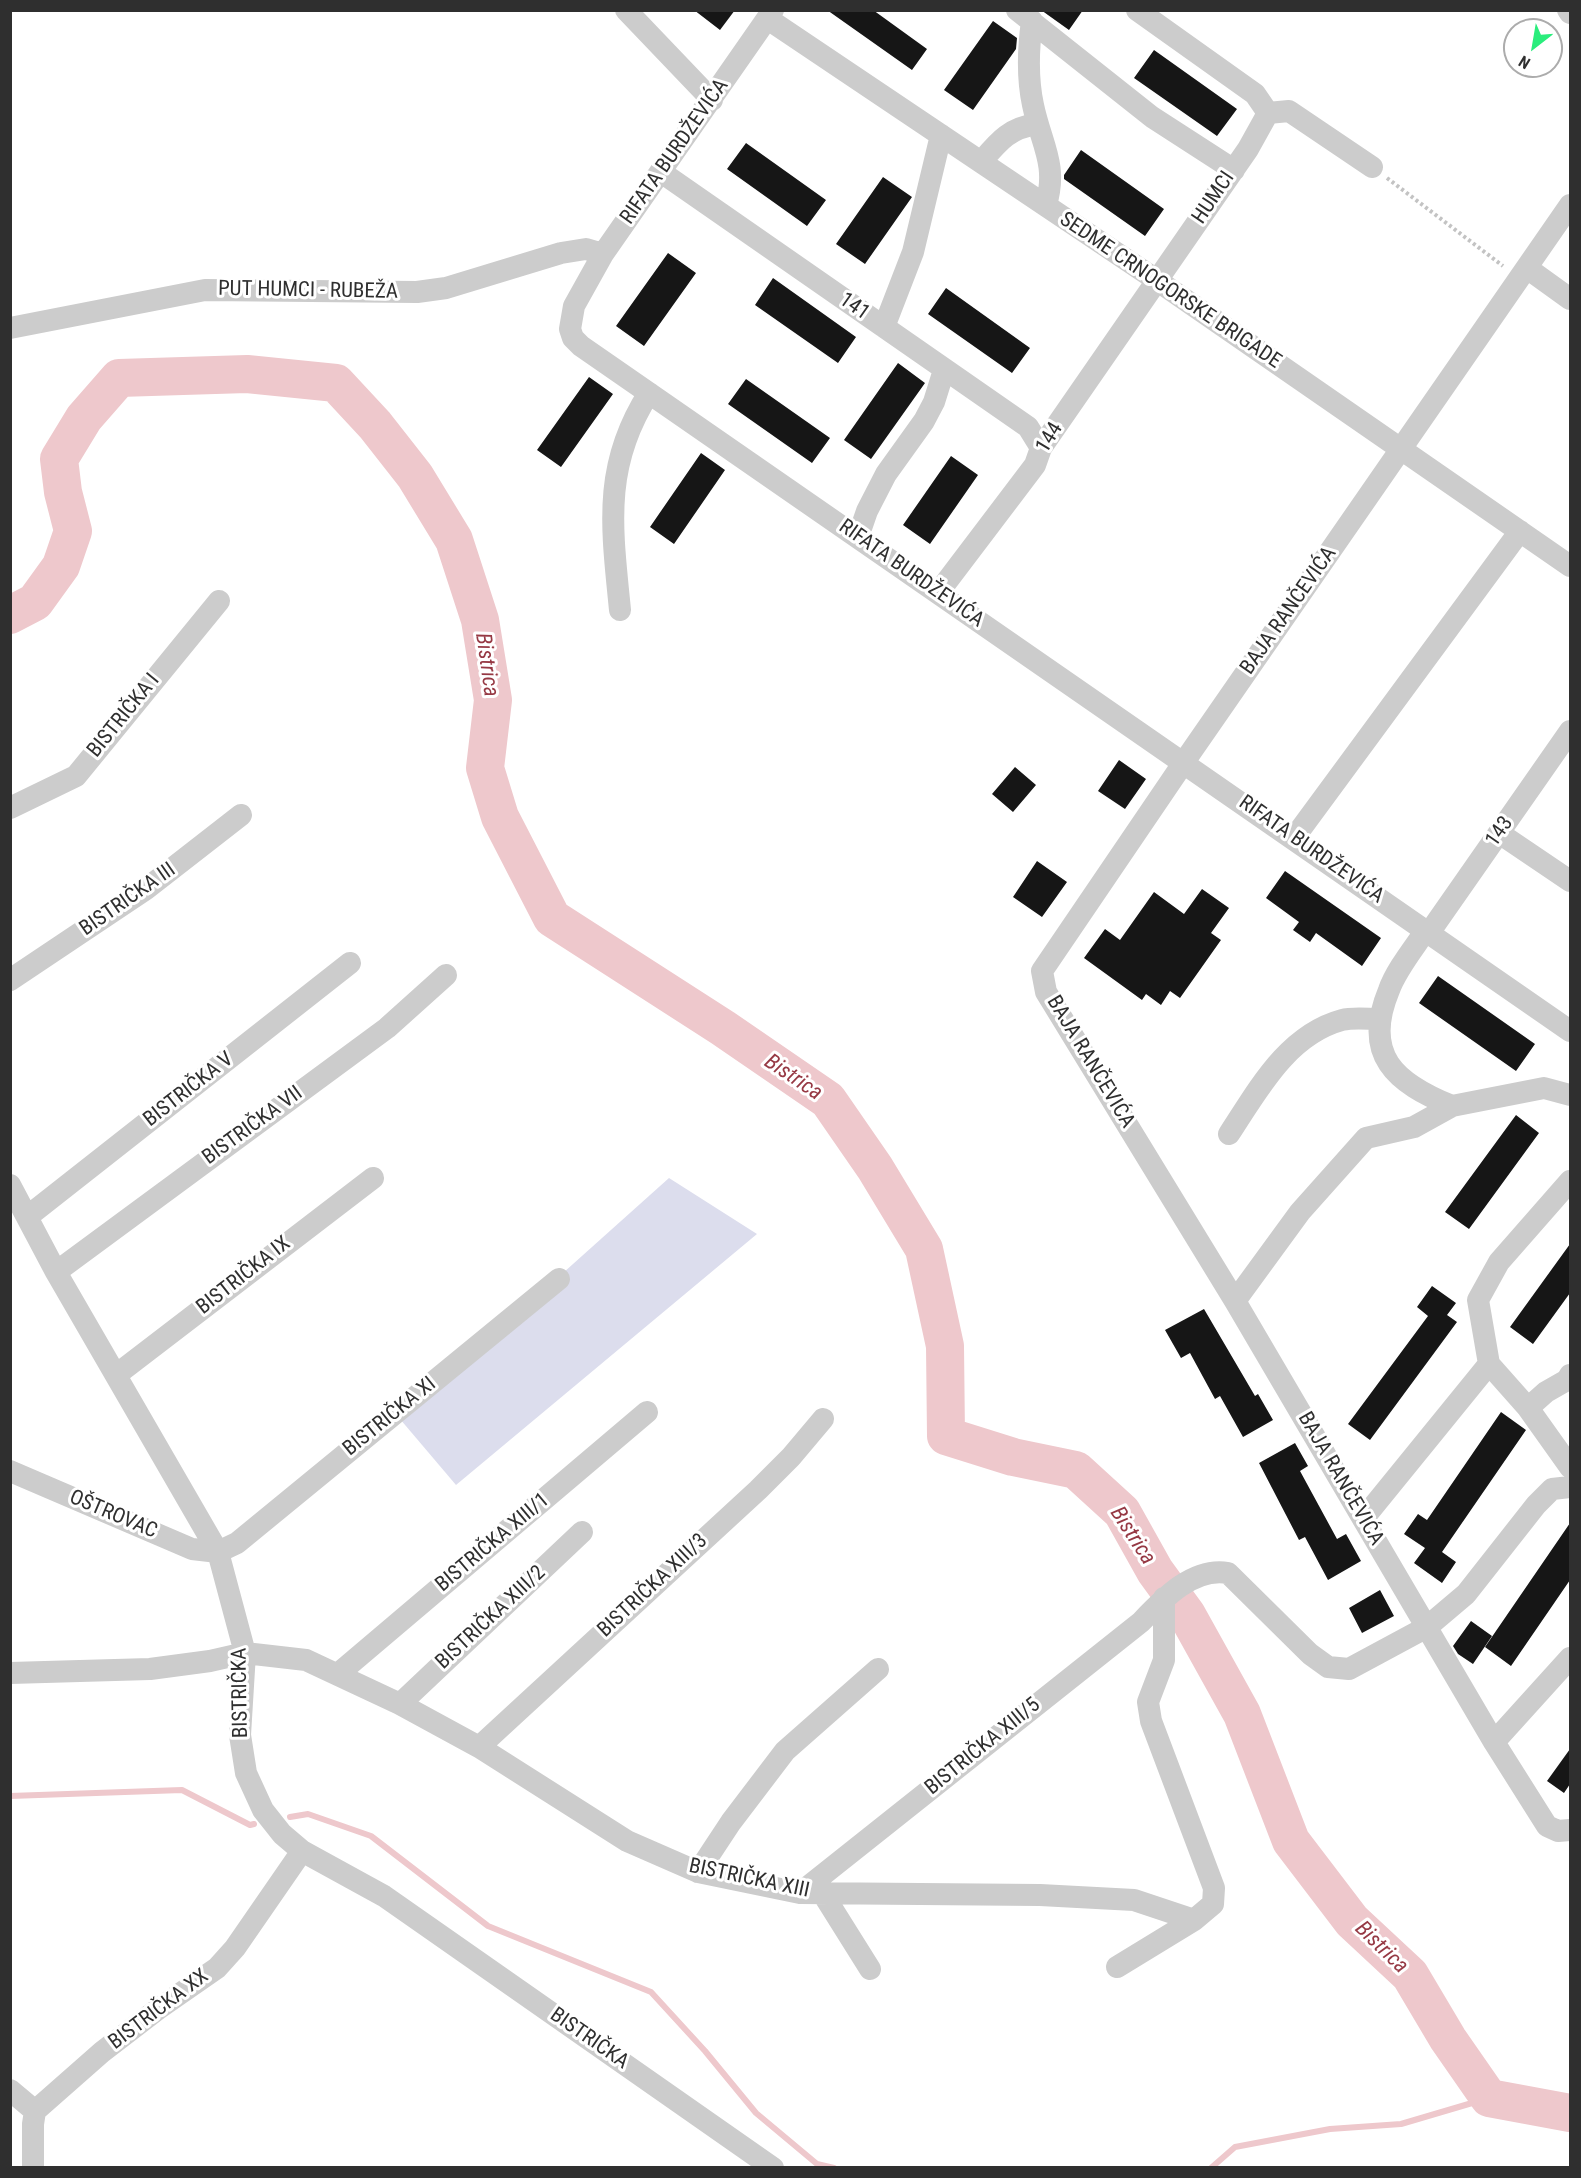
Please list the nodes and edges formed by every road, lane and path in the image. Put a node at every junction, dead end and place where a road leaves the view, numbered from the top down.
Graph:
1 (626, 10) edge
2 (1137, 10) edge
3 (770, 15) edge
4 (1024, 16) edge
5 (712, 100) junction
6 (1268, 113) junction
7 (1037, 124) junction
8 (941, 135) junction
9 (981, 162) junction
10 (1372, 167) joint
11 (1234, 170) junction
12 (661, 172) junction
13 (1570, 205) edge
14 (1046, 206) junction
15 (603, 254) junction
16 (1523, 273) junction
17 (1158, 281) junction
18 (1570, 299) edge
19 (10, 327) edge
20 (884, 327) junction
21 (944, 370) junction
22 (649, 393) junction
23 (1041, 448) junction
24 (1401, 449) junction
25 (1520, 531) junction
26 (858, 537) junction
27 (1570, 566) edge
28 (938, 593) junction
29 (219, 600) dead end
30 (620, 610) dead end
31 (1570, 731) edge
32 (1184, 762) junction
33 (10, 808) edge
34 (241, 814) dead end
35 (1499, 833) junction
36 (1294, 838) junction
37 (1570, 881) edge
38 (1428, 932) junction
39 (350, 963) dead end
40 (446, 975) dead end
41 (10, 980) edge
42 (1379, 1019) junction
43 (1570, 1031) edge
44 (1570, 1095) edge
45 (1452, 1106) junction
46 (1228, 1134) dead end
47 (373, 1178) dead end
48 (1570, 1181) edge
49 (10, 1185) edge
50 (27, 1217) junction
51 (56, 1272) junction
52 (559, 1278) dead end
53 (1235, 1301) junction
54 (1489, 1364) junction
55 (116, 1375) junction
56 (1570, 1376) edge
57 (1528, 1408) junction
58 (647, 1412) dead end
59 (823, 1419) dead end
60 (1570, 1467) edge
61 (10, 1471) edge
62 (1570, 1487) edge
63 (1363, 1518) junction
64 (582, 1532) dead end
65 (219, 1552) junction
66 (1164, 1598) junction
67 (1427, 1627) junction
68 (245, 1653) junction
69 (1570, 1658) edge
70 (878, 1669) dead end
71 (10, 1673) edge
72 (338, 1674) junction
73 (400, 1704) junction
74 (1494, 1742) junction
75 (479, 1747) junction
76 (1570, 1833) edge
77 (302, 1851) junction
78 (698, 1872) junction
79 (800, 1893) junction
80 (823, 1894) junction
81 (1194, 1920) junction
82 (1116, 1967) dead end
83 (870, 1969) dead end
84 (10, 2090) edge
85 (35, 2111) junction
86 (33, 2168) edge
87 (773, 2168) edge

1 - 5 street
2 - 6 street
3 - 5 street, RIFATA BURDŽEVIĆA
3 - 8 street, SEDME CRNOGORSKE BRIGADE
4 - 7 street
4 - 11 street
5 - 12 street, RIFATA BURDŽEVIĆA
6 - 10 street
6 - 11 street, HUMCI
7 - 9 street
7 - 14 street
8 - 9 street, SEDME CRNOGORSKE BRIGADE
8 - 20 street
9 - 14 street, SEDME CRNOGORSKE BRIGADE
10 - 16 path
11 - 17 street, HUMCI
12 - 15 street, RIFATA BURDŽEVIĆA
12 - 20 street, 141
13 - 16 street, BAJA RANČEVIĆA
14 - 17 street, SEDME CRNOGORSKE BRIGADE
15 - 19 street, PUT HUMCI - RUBEŽA
15 - 22 street, RIFATA BURDŽEVIĆA
16 - 18 street
16 - 24 street, BAJA RANČEVIĆA
17 - 23 street, 144
17 - 24 street, SEDME CRNOGORSKE BRIGADE
20 - 21 street, 141
21 - 23 street, 141
21 - 26 street
22 - 26 street, RIFATA BURDŽEVIĆA
22 - 30 street
23 - 28 street, 144
24 - 25 street, SEDME CRNOGORSKE BRIGADE
24 - 32 street, BAJA RANČEVIĆA
25 - 27 street, SEDME CRNOGORSKE BRIGADE
25 - 36 street
26 - 28 street, RIFATA BURDŽEVIĆA
28 - 32 street, RIFATA BURDŽEVIĆA
29 - 33 street, BISTRIČKA I
31 - 35 street, 143
32 - 36 street, RIFATA BURDŽEVIĆA
32 - 53 street, BAJA RANČEVIĆA
34 - 41 street, BISTRIČKA III
35 - 37 street
35 - 38 street, 143
36 - 38 street, RIFATA BURDŽEVIĆA
38 - 42 street, 143
38 - 43 street, RIFATA BURDŽEVIĆA
39 - 50 street, BISTRIČKA V
40 - 51 street, BISTRIČKA VII
42 - 45 street
42 - 46 street
44 - 45 street
45 - 53 street
47 - 55 street, BISTRIČKA IX
48 - 54 street
49 - 50 street, BISTRIČKA
50 - 51 street, BISTRIČKA
51 - 55 street, BISTRIČKA
52 - 65 street, BISTRIČKA XI
53 - 63 street, BAJA RANČEVIĆA
54 - 57 street
54 - 63 street
55 - 65 street, BISTRIČKA
56 - 57 street
57 - 60 street
58 - 72 street, BISTRIČKA XIII/1
59 - 75 street, BISTRIČKA XIII/3
61 - 65 street, OŠTROVAC
62 - 67 street
63 - 67 street, BAJA RANČEVIĆA
64 - 73 street, BISTRIČKA XIII/2
65 - 68 street, BISTRIČKA
66 - 67 street, BISTRIČKA XIII/5
66 - 79 street, BISTRIČKA XIII/5
66 - 81 street
67 - 74 street, BAJA RANČEVIĆA
68 - 71 street, BISTRIČKA XIII
68 - 72 street, BISTRIČKA XIII
68 - 77 street, BISTRIČKA
69 - 74 street
70 - 78 street
72 - 73 street, BISTRIČKA XIII
73 - 75 street, BISTRIČKA XIII
74 - 76 street, BAJA RANČEVIĆA
75 - 78 street, BISTRIČKA XIII
77 - 85 street, BISTRIČKA XX
77 - 87 street, BISTRIČKA
78 - 79 street, BISTRIČKA XIII
79 - 80 street, BISTRIČKA XIII
80 - 81 street, BISTRIČKA XIII
80 - 83 street
81 - 82 street
84 - 85 street
85 - 86 street

